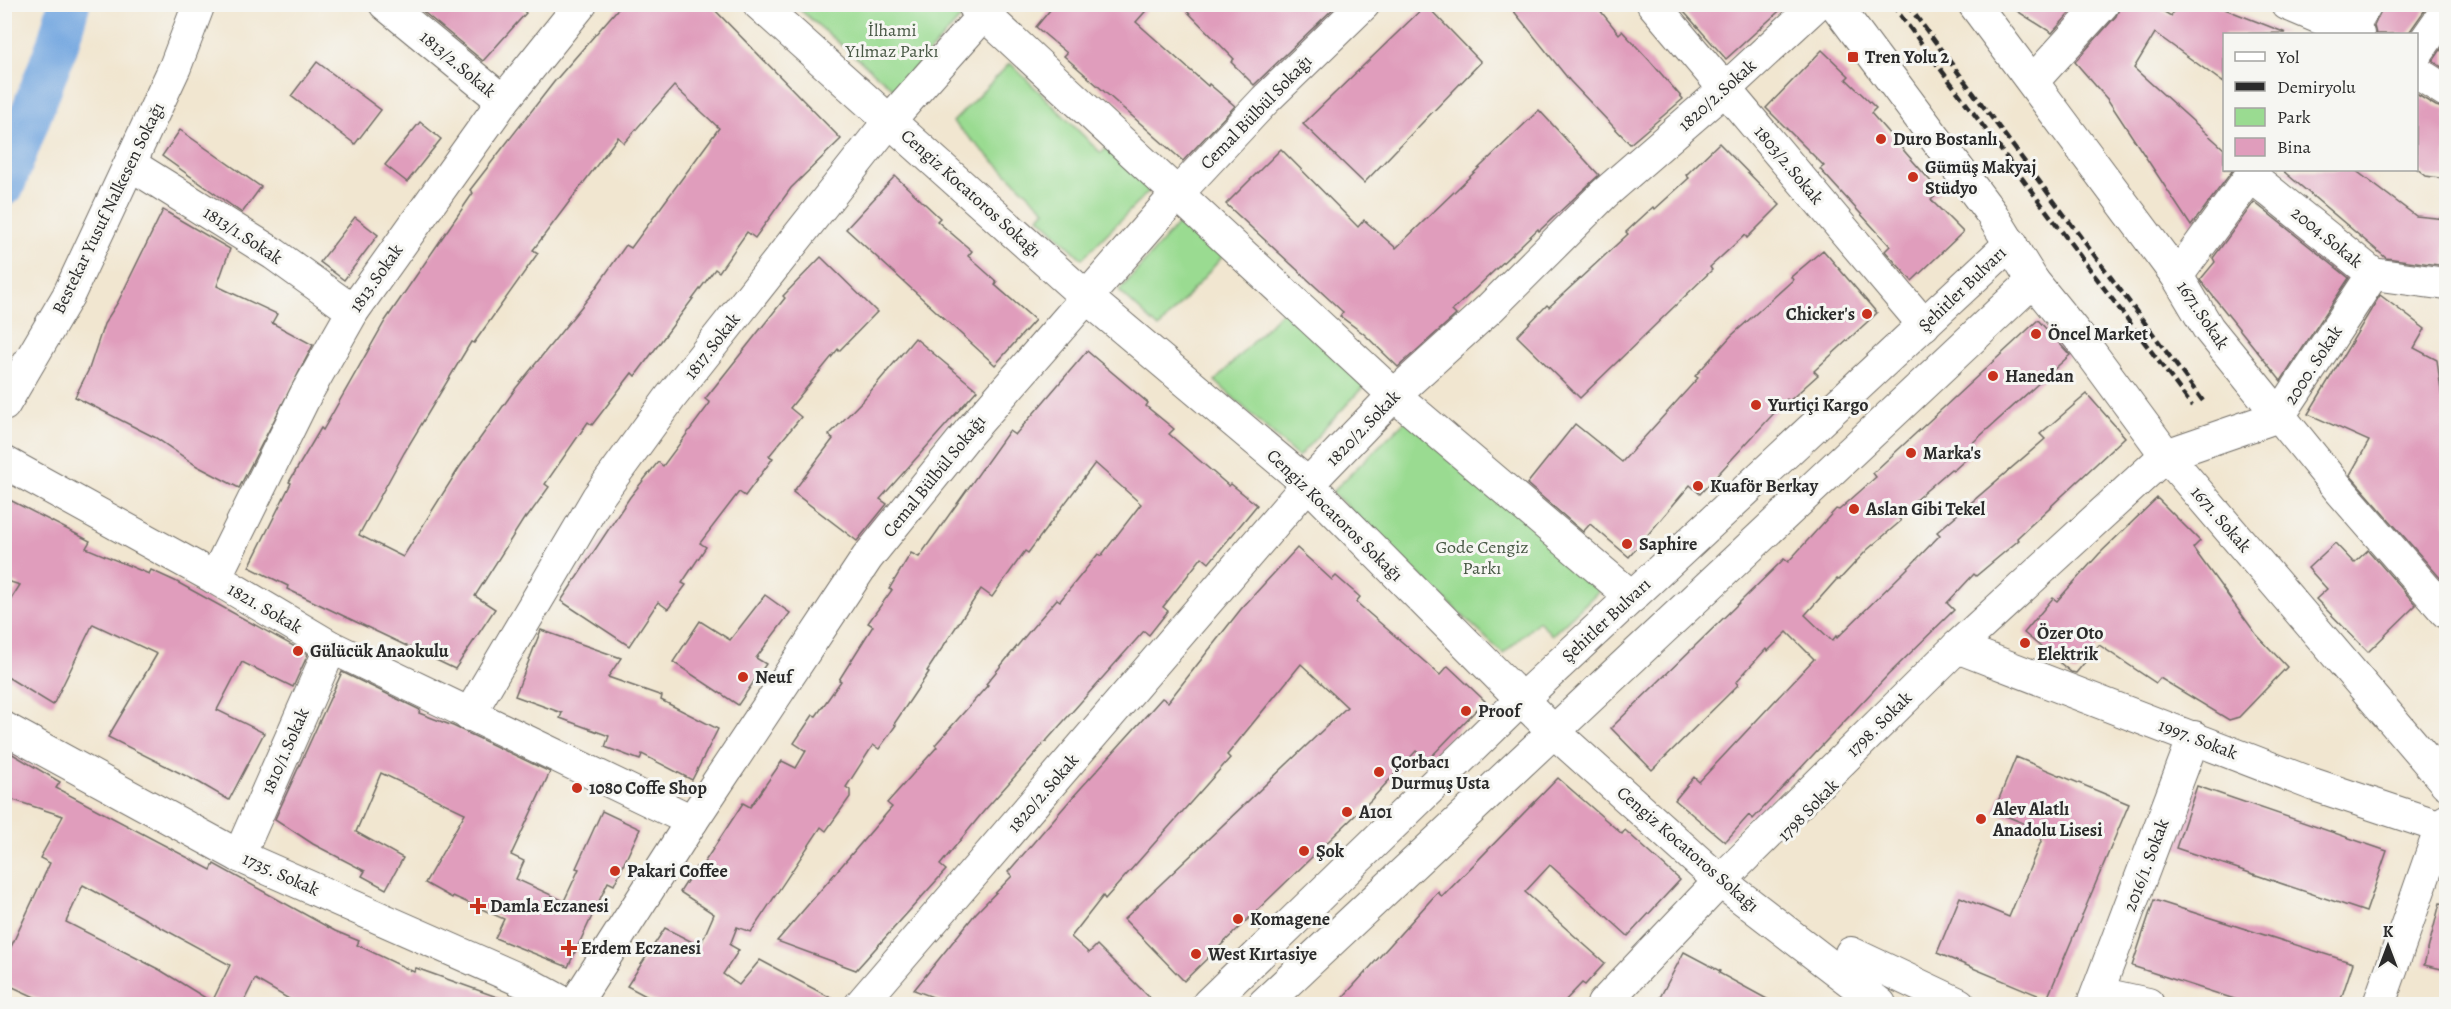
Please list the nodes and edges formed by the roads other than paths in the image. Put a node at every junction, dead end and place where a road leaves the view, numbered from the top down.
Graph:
1 (199, 4) edge
2 (385, 4) edge
3 (581, 4) edge
4 (759, 4) edge
5 (1364, 4) edge
6 (1653, 4) edge
7 (1817, 4) edge
8 (1835, 4) edge
9 (1974, 4) edge
10 (2103, 4) edge
11 (2287, 4) edge
12 (983, 8) edge
13 (2446, 11) edge
14 (2356, 26) edge
15 (2418, 51) edge
16 (2418, 73) edge
17 (2033, 81) junction
18 (1725, 89) junction
19 (2446, 91) edge
20 (503, 101) junction
21 (890, 120) junction
22 (130, 164) junction
23 (2253, 173) edge
24 (1176, 195) junction
25 (2011, 243) junction
26 (2373, 274) junction
27 (2177, 276) junction
28 (2033, 281) junction
29 (2446, 284) edge
30 (1085, 296) junction
31 (352, 311) junction
32 (1924, 325) junction
33 (1394, 395) junction
34 (4, 405) edge
35 (2279, 416) junction
36 (2166, 455) junction
37 (4, 462) edge
38 (1308, 484) junction
39 (215, 579) junction
40 (1632, 597) junction
41 (2446, 612) edge
42 (331, 646) junction
43 (1957, 646) junction
44 (1521, 699) junction
45 (469, 715) junction
46 (4, 728) edge
47 (1553, 731) junction
48 (2194, 737) junction
49 (2446, 783) edge
50 (692, 821) junction
51 (2444, 824) edge
52 (239, 856) junction
53 (1720, 881) junction
54 (1851, 953) dead end
55 (524, 994) edge
56 (1906, 994) edge
57 (2095, 999) edge
58 (1953, 1003) edge
59 (566, 1005) edge
60 (575, 1005) edge
61 (861, 1005) edge
62 (1208, 1005) edge
63 (1263, 1005) edge
64 (1603, 1005) edge
65 (1880, 1005) edge
66 (2148, 1005) edge
67 (2379, 1005) edge

1 - 22 street, Bestekar Yusuf Nalkesen Sokağı
2 - 20 street, 1813/2.Sokak
3 - 20 street, 1813.Sokak
4 - 21 street, Cengiz Kocatoros Sokağı
5 - 24 street, Cemal Bülbül Sokağı
6 - 18 street, 1803/2.Sokak
7 - 18 street, 1820/2.Sokak
8 - 25 street
9 - 17 street, 1671.Sokak
10 - 17 street
11 - 14 street
12 - 21 street, 1817.Sokak
12 - 24 street
13 - 15 street
16 - 19 street
17 - 27 street, 1671.Sokak
18 - 32 street, 1803/2.Sokak
18 - 33 street, 1820/2.Sokak
20 - 31 street, 1813.Sokak
21 - 30 street, Cengiz Kocatoros Sokağı
21 - 45 street, 1817.Sokak
22 - 31 street, 1813/1.Sokak
22 - 34 street, Bestekar Yusuf Nalkesen Sokağı
23 - 26 street, 2004.Sokak
23 - 27 street
24 - 30 street, Cemal Bülbül Sokağı
24 - 33 street
25 - 28 street, 1671. Sokak
25 - 32 street, Şehitler Bulvarı
26 - 29 street, 2004.Sokak
26 - 35 street, 2000. Sokak
27 - 35 street, 1671.Sokak
28 - 36 street, 1671. Sokak
28 - 47 street
30 - 38 street, Cengiz Kocatoros Sokağı
30 - 50 street, Cemal Bülbül Sokağı
31 - 39 street, 1813.Sokak
32 - 40 street, Şehitler Bulvarı
33 - 38 street, 1820/2.Sokak
33 - 40 street
35 - 36 street, 2000. Sokak
35 - 41 street, 1671.Sokak
36 - 43 street, 1798. Sokak
36 - 49 street, 1671. Sokak
37 - 39 street, 1821. Sokak
38 - 44 street, Cengiz Kocatoros Sokağı
38 - 61 street, 1820/2.Sokak
39 - 42 street, 1821. Sokak
40 - 44 street, Şehitler Bulvarı
42 - 45 street, 1821. Sokak
42 - 52 street, 1810/1.Sokak
43 - 48 street, 1997. Sokak
43 - 53 street, 1798. Sokak
44 - 47 street, Cengiz Kocatoros Sokağı
44 - 62 street, Şehitler Bulvarı
45 - 50 street, 1821. Sokak
46 - 52 street, 1735. Sokak
47 - 53 street, Cengiz Kocatoros Sokağı
47 - 63 street
48 - 51 street, 1997. Sokak
48 - 57 street, 2016/1. Sokak
50 - 60 street, Cemal Bülbül Sokağı
51 - 67 street
52 - 55 street, 1735. Sokak
53 - 64 street, 1798. Sokak
53 - 65 street, Cengiz Kocatoros Sokağı
54 - 56 street
55 - 59 street, 1735. Sokak
56 - 58 street
57 - 66 street, 2016/1. Sokak

